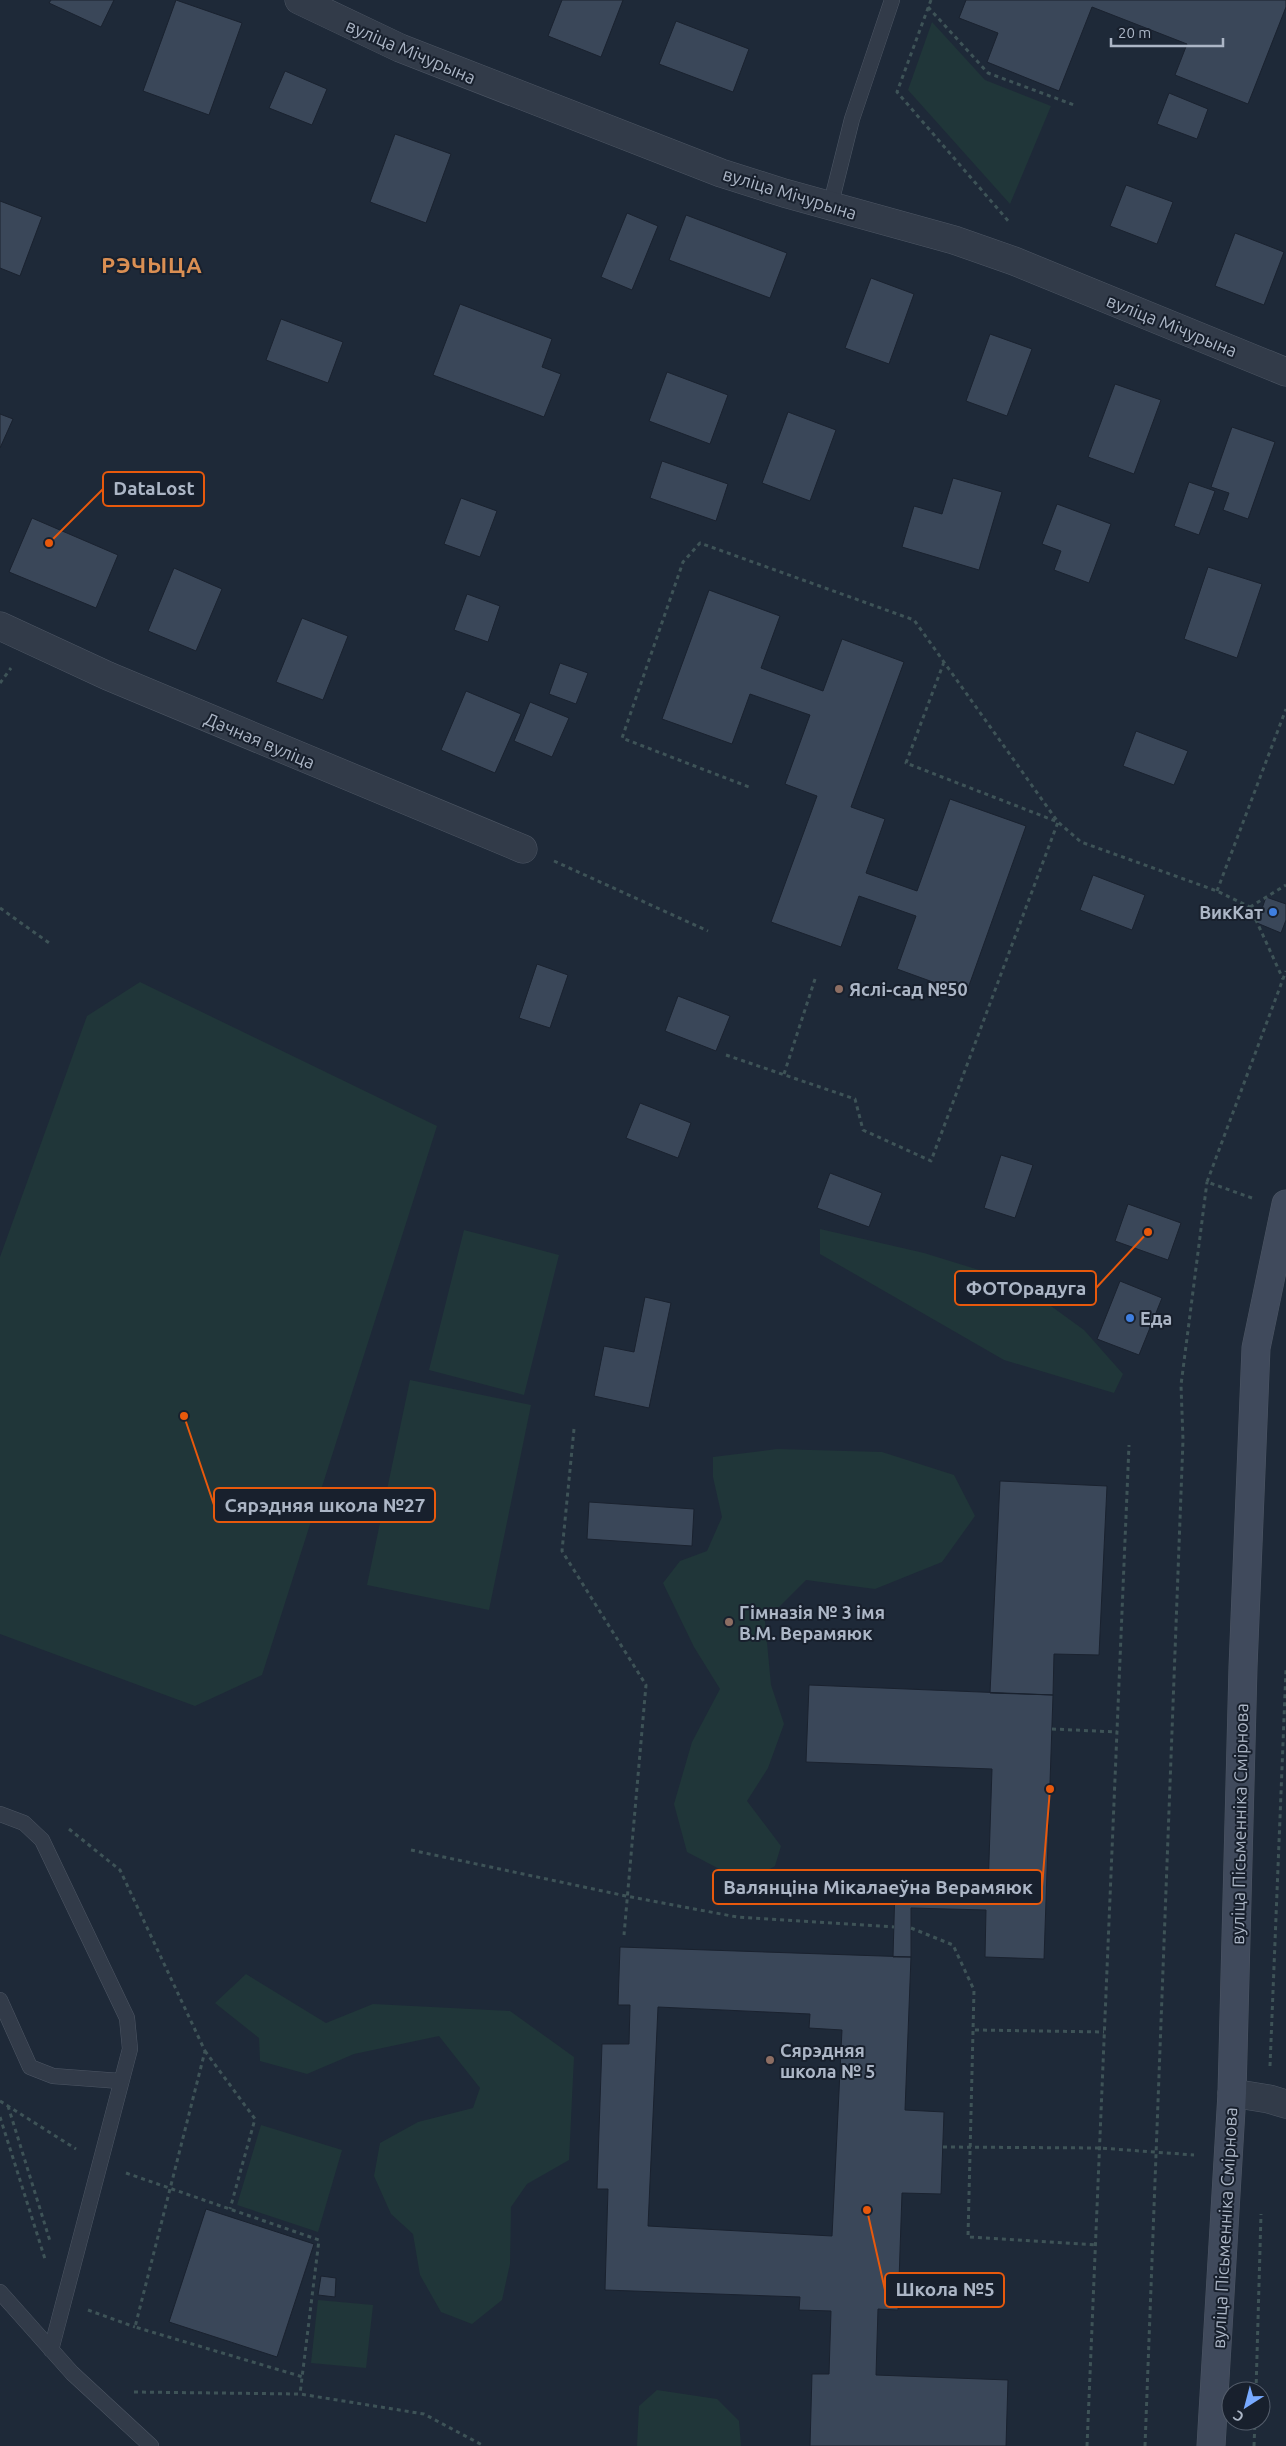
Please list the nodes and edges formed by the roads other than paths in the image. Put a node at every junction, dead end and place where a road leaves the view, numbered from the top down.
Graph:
1 (299, 0) edge
2 (892, 0) edge
3 (830, 206) junction
4 (1286, 372) edge
5 (0, 626) edge
6 (522, 848) road end
7 (1285, 1207) edge
8 (0, 1814) edge
9 (0, 2000) edge
10 (120, 2081) junction
11 (1232, 2093) junction
12 (1278, 2101) edge
13 (0, 2292) edge
14 (51, 2350) junction
15 (150, 2446) edge
16 (1212, 2446) edge

1 - 3 street, вуліца Мічурына
2 - 3 lane
3 - 4 street, вуліца Мічурына
5 - 6 street, Дачная вуліца
7 - 11 main road, вуліца Пісьменніка Смірнова
8 - 10 lane
9 - 10 lane
10 - 14 lane
11 - 12 street
11 - 16 main road, вуліца Пісьменніка Смірнова
13 - 14 lane
14 - 15 lane

